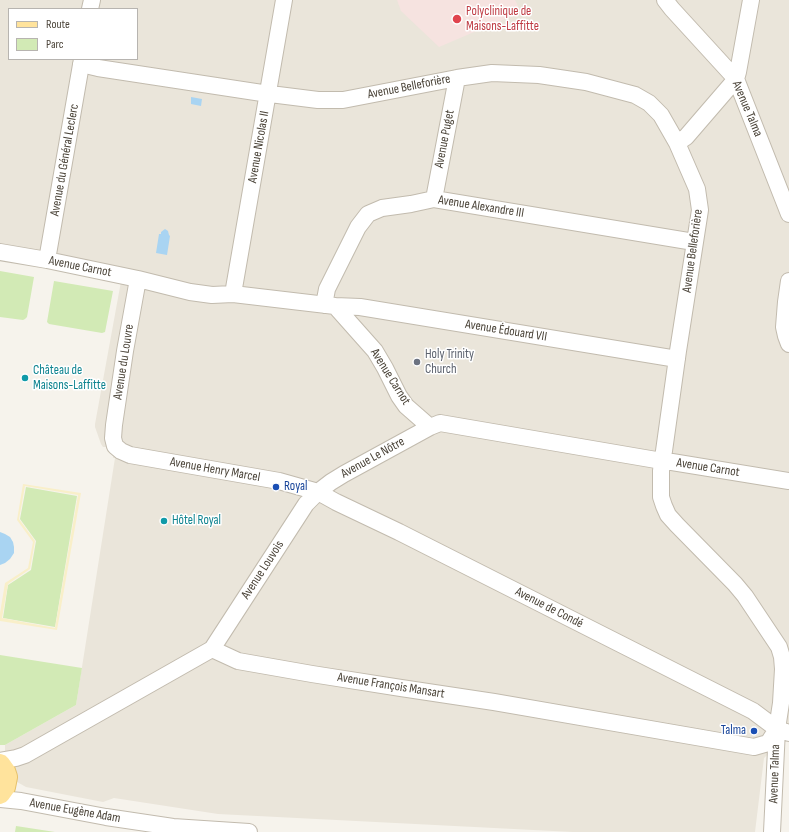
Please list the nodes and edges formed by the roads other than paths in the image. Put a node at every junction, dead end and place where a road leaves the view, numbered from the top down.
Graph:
1 (284, 0) edge
2 (665, 0) edge
3 (751, 0) edge
4 (81, 62) edge
5 (457, 78) junction
6 (736, 78) junction
7 (268, 94) junction
8 (678, 143) junction
9 (434, 199) junction
10 (789, 214) edge
11 (694, 242) junction
12 (0, 252) edge
13 (47, 260) junction
14 (138, 279) junction
15 (789, 281) edge
16 (233, 294) junction
17 (330, 305) junction
18 (789, 344) edge
19 (677, 359) junction
20 (430, 427) junction
21 (115, 446) joint
22 (662, 461) junction
23 (789, 481) edge
24 (318, 492) junction
25 (212, 649) junction
26 (785, 728) edge
27 (2, 780) edge
28 (248, 832) edge
29 (772, 832) edge

1 - 7 street, Avenue Nicolas II
2 - 6 street, Avenue Talma
3 - 6 street
4 - 7 street, Avenue Belleforière
4 - 13 street, Avenue du Général Leclerc
5 - 7 street, Avenue Belleforière
5 - 8 street, Avenue Belleforière
5 - 9 street, Avenue Puget
6 - 8 street
6 - 10 street, Avenue Talma
7 - 16 street, Avenue Nicolas II
8 - 11 street, Avenue Belleforière
9 - 11 street, Avenue Alexandre III
9 - 17 street, Avenue Alexandre III
11 - 19 street, Avenue Belleforière
12 - 13 street, Avenue Carnot
13 - 14 street, Avenue Carnot
14 - 16 street, Avenue Carnot
14 - 21 street, Avenue du Louvre
15 - 18 street
16 - 17 street, Avenue Carnot
17 - 19 street, Avenue Édouard VII
17 - 20 street, Avenue Carnot
19 - 22 street, Avenue Belleforière
20 - 22 street, Avenue Carnot
20 - 24 street, Avenue Le Nôtre
21 - 24 street, Avenue Henry Marcel
22 - 23 street, Avenue Carnot
22 - 26 street, Avenue Belleforière
24 - 25 street, Avenue Louvois
24 - 26 street, Avenue de Condé
25 - 26 street, Avenue François Mansart
25 - 27 street
26 - 29 street, Avenue Talma
27 - 28 street, Avenue Eugène Adam

